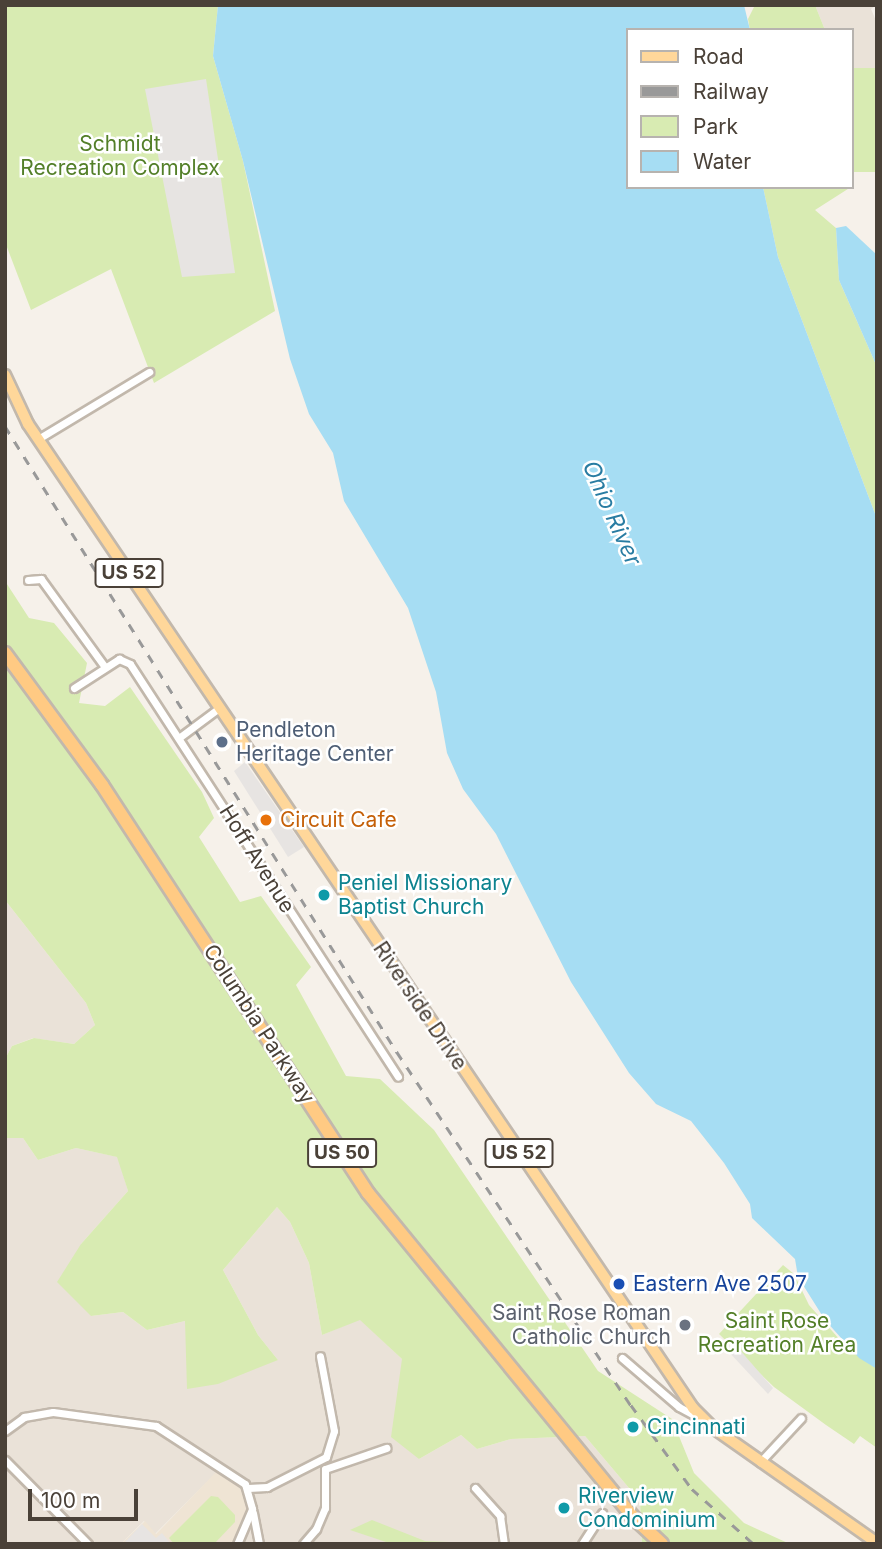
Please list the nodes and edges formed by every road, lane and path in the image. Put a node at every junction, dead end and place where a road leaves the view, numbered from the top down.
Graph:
1 (149, 372) dead end
2 (5, 375) edge
3 (37, 439) junction
4 (28, 580) dead end
5 (5, 653) edge
6 (106, 666) junction
7 (74, 688) dead end
8 (219, 708) junction
9 (180, 737) junction
10 (398, 1077) dead end
11 (320, 1356) dead end
12 (622, 1358) dead end
13 (801, 1418) dead end
14 (702, 1419) junction
15 (5, 1431) edge
16 (386, 1448) dead end
17 (5, 1460) edge
18 (760, 1462) junction
19 (248, 1488) junction
20 (475, 1488) dead end
21 (252, 1509) junction
22 (602, 1513) dead end
23 (877, 1543) edge
24 (89, 1544) edge
25 (237, 1544) edge
26 (259, 1544) edge
27 (303, 1544) edge
28 (504, 1544) edge
29 (582, 1544) edge
30 (662, 1544) edge

1 - 3 street
2 - 3 main road, Riverside Drive / US 52
3 - 8 main road, Riverside Drive / US 52
4 - 6 street
5 - 30 highway, Columbia Parkway / US 50
6 - 7 street
6 - 9 street, Hoff Avenue
8 - 9 street
8 - 14 main road, Riverside Drive / US 52
9 - 10 street, Hoff Avenue
11 - 19 street
12 - 14 street
13 - 18 street
14 - 18 main road, Riverside Drive / US 52
15 - 19 street
16 - 27 street
17 - 24 street
18 - 23 main road, Riverside Drive / US 52
19 - 21 street
20 - 28 street
21 - 25 street
21 - 26 street
22 - 29 street

